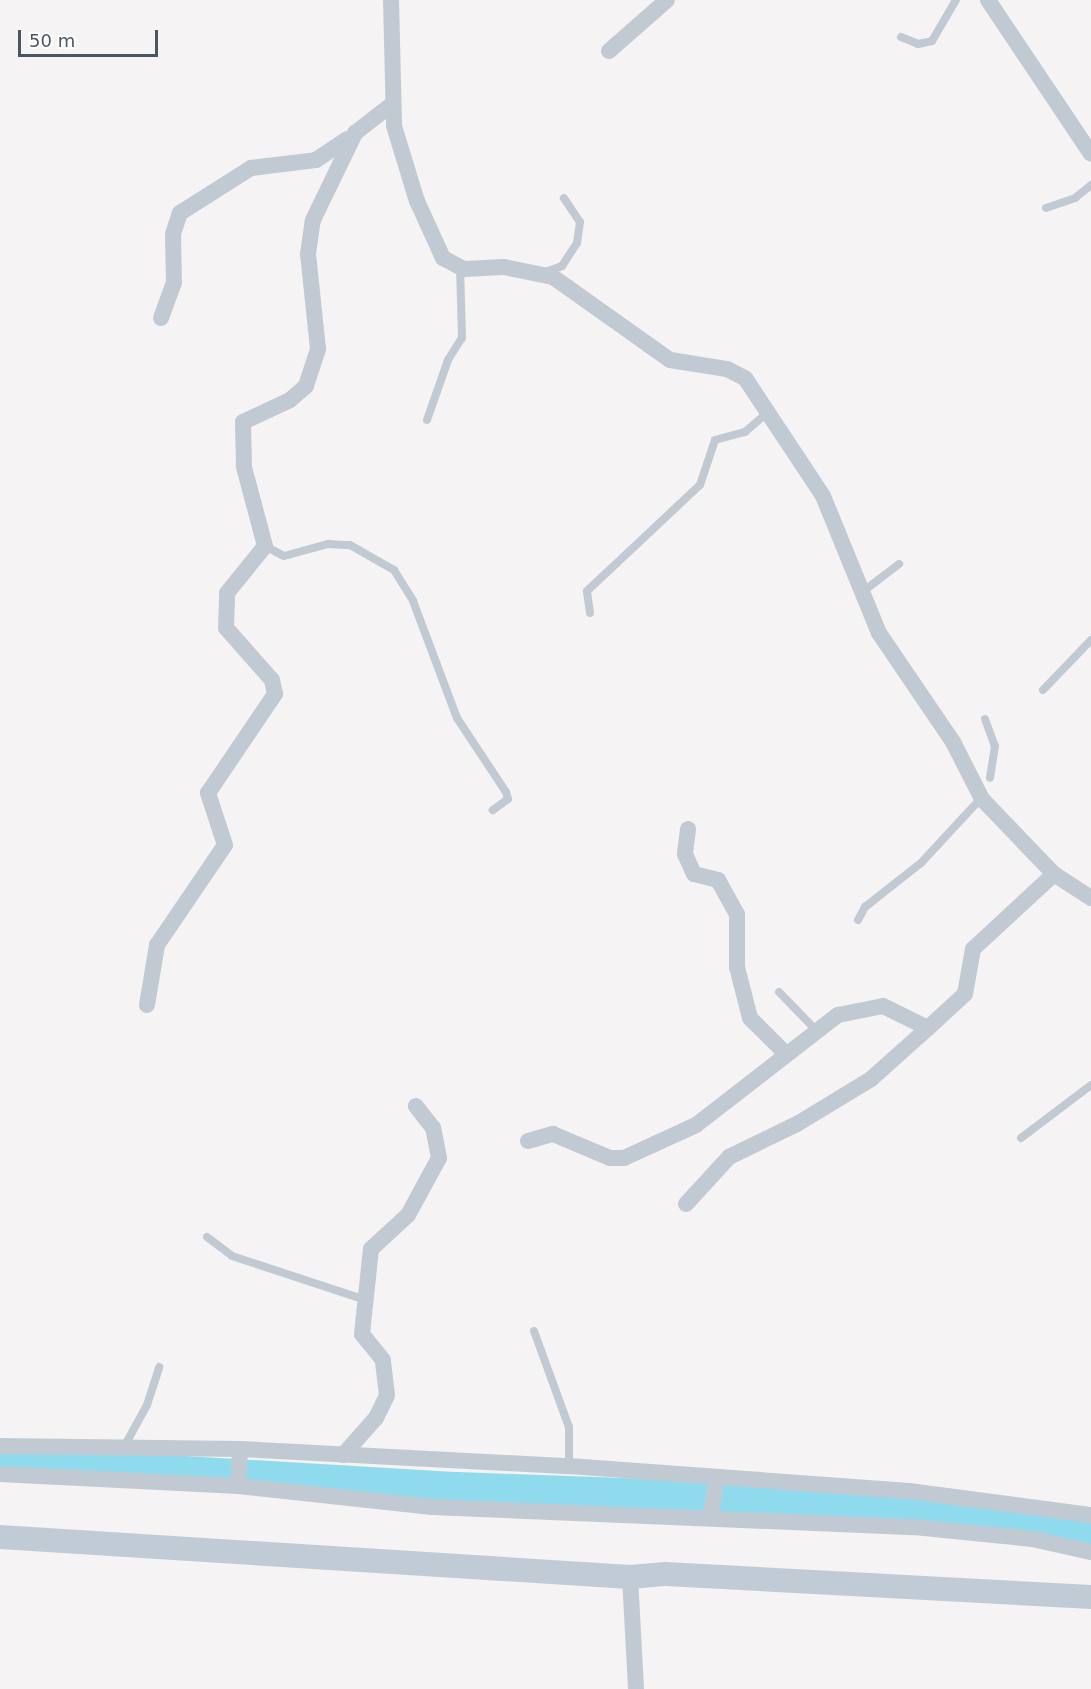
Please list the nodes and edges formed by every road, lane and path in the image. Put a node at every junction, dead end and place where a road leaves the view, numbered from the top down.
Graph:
1 (391, 0) edge
2 (667, 0) edge
3 (956, 0) edge
4 (988, 0) edge
5 (901, 37) dead end
6 (609, 51) dead end
7 (391, 105) junction
8 (355, 133) junction
9 (1091, 154) edge
10 (1091, 185) edge
11 (564, 198) dead end
12 (1046, 208) dead end
13 (460, 268) junction
14 (539, 274) junction
15 (161, 318) dead end
16 (768, 411) junction
17 (427, 420) dead end
18 (265, 546) junction
19 (899, 564) dead end
20 (860, 594) junction
21 (590, 613) dead end
22 (1091, 640) edge
23 (1042, 690) dead end
24 (985, 719) dead end
25 (990, 778) dead end
26 (983, 794) junction
27 (493, 810) dead end
28 (688, 829) dead end
29 (1054, 874) junction
30 (1091, 898) edge
31 (858, 920) dead end
32 (779, 992) dead end
33 (147, 1005) dead end
34 (928, 1028) junction
35 (816, 1030) junction
36 (786, 1054) junction
37 (1091, 1086) edge
38 (416, 1106) dead end
39 (1021, 1138) dead end
40 (528, 1141) dead end
41 (686, 1204) dead end
42 (207, 1237) dead end
43 (363, 1299) junction
44 (534, 1331) dead end
45 (159, 1366) dead end
46 (0, 1446) edge
47 (124, 1447) junction
48 (240, 1453) junction
49 (343, 1455) junction
50 (569, 1466) junction
51 (0, 1474) edge
52 (239, 1483) junction
53 (715, 1483) junction
54 (711, 1512) junction
55 (1091, 1515) edge
56 (0, 1537) edge
57 (1091, 1552) edge
58 (630, 1577) junction
59 (1091, 1597) edge
60 (636, 1689) edge

1 - 7 street
2 - 6 street
3 - 5 lane
4 - 9 street
7 - 8 street
7 - 13 street
8 - 15 street
8 - 18 street
10 - 12 lane
11 - 14 lane
13 - 14 street
13 - 17 lane
14 - 16 street
16 - 20 street
16 - 21 lane
18 - 27 lane
18 - 33 street
19 - 20 lane
20 - 26 street
22 - 23 lane
24 - 25 lane
26 - 29 street
26 - 31 lane
28 - 36 street
29 - 30 street
29 - 34 street
32 - 35 lane
34 - 35 street
34 - 41 street
35 - 36 street
36 - 40 street
37 - 39 lane
38 - 43 street
42 - 43 lane
43 - 49 street
44 - 50 lane
45 - 47 lane
46 - 47 street
47 - 48 street
48 - 49 street
48 - 52 street
49 - 50 street
50 - 53 street
51 - 52 street
52 - 54 street
53 - 54 street
53 - 55 street
54 - 57 street
56 - 58 street
58 - 59 street
58 - 60 street

